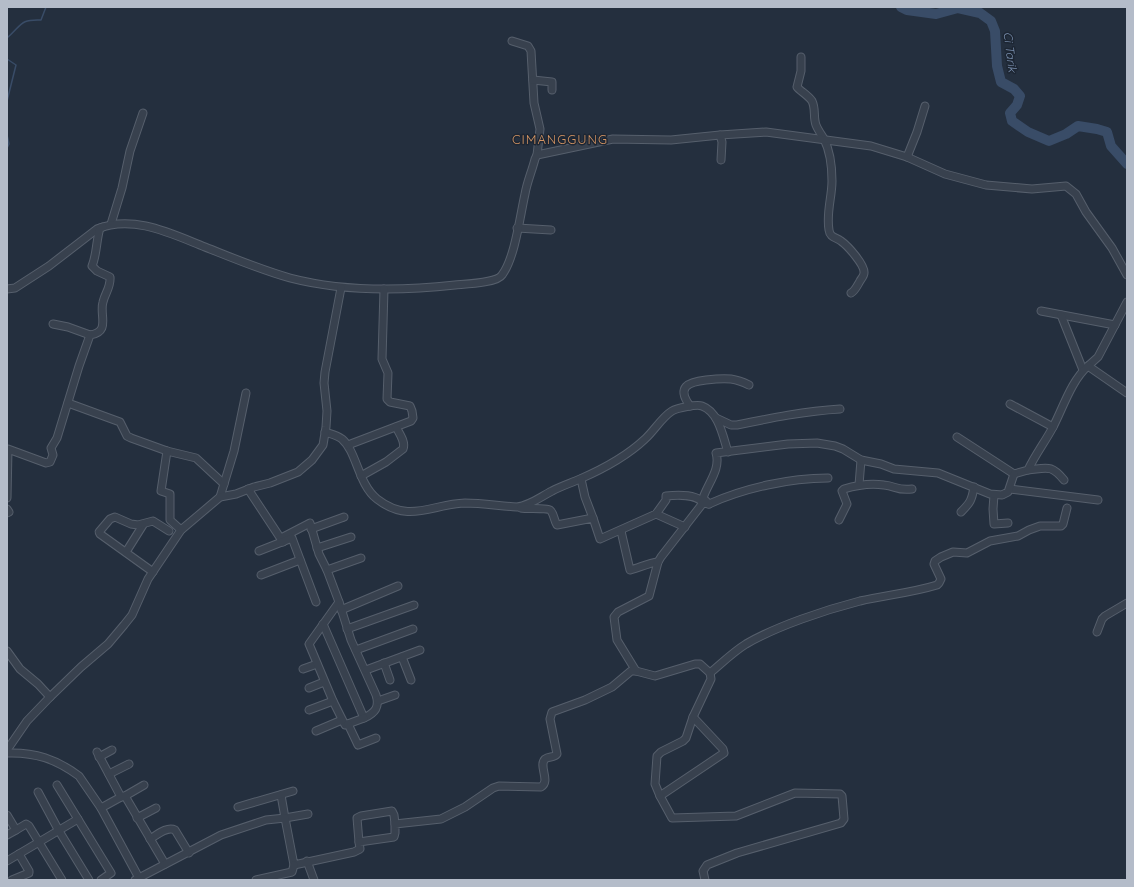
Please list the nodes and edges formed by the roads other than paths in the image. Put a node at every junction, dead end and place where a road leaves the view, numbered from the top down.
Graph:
1 (512, 41) dead end
2 (801, 57) dead end
3 (533, 80) junction
4 (552, 90) dead end
5 (925, 106) dead end
6 (142, 113) dead end
7 (720, 135) junction
8 (824, 140) junction
9 (538, 155) junction
10 (907, 157) junction
11 (721, 160) dead end
12 (109, 224) junction
13 (517, 228) junction
14 (551, 230) dead end
15 (1127, 275) edge
16 (341, 288) junction
17 (384, 289) junction
18 (7, 290) edge
19 (851, 293) dead end
20 (1127, 302) edge
21 (1041, 311) dead end
22 (1065, 316) junction
23 (53, 324) dead end
24 (1115, 325) junction
25 (90, 335) junction
26 (1085, 368) junction
27 (749, 384) dead end
28 (246, 393) dead end
29 (1127, 393) edge
30 (68, 403) junction
31 (1010, 404) dead end
32 (690, 406) junction
33 (840, 410) dead end
34 (716, 418) junction
35 (396, 427) junction
36 (1053, 427) junction
37 (325, 432) junction
38 (957, 437) dead end
39 (348, 445) junction
40 (167, 451) junction
41 (728, 452) junction
42 (861, 460) junction
43 (1028, 470) junction
44 (1014, 474) junction
45 (361, 476) junction
46 (828, 478) dead end
47 (581, 479) junction
48 (1064, 480) dead end
49 (224, 484) junction
50 (859, 485) junction
51 (974, 487) junction
52 (248, 489) junction
53 (912, 489) dead end
54 (1010, 489) junction
55 (994, 495) junction
56 (220, 497) junction
57 (7, 498) edge
58 (1098, 500) dead end
59 (706, 503) junction
60 (516, 507) junction
61 (1067, 508) dead end
62 (7, 510) edge
63 (961, 512) dead end
64 (7, 513) edge
65 (656, 514) junction
66 (344, 517) dead end
67 (593, 518) junction
68 (839, 520) dead end
69 (1008, 523) dead end
70 (142, 525) junction
71 (684, 527) junction
72 (311, 529) junction
73 (181, 530) junction
74 (170, 531) dead end
75 (621, 531) junction
76 (351, 537) dead end
77 (282, 540) junction
78 (317, 548) junction
79 (259, 551) dead end
80 (126, 552) junction
81 (361, 558) dead end
82 (300, 560) junction
83 (658, 562) junction
84 (327, 570) junction
85 (153, 572) junction
86 (261, 575) dead end
87 (398, 586) dead end
88 (316, 602) dead end
89 (339, 602) junction
90 (1127, 603) edge
91 (414, 605) dead end
92 (341, 610) junction
93 (323, 624) junction
94 (347, 629) junction
95 (413, 629) dead end
96 (1097, 632) dead end
97 (356, 650) junction
98 (420, 650) dead end
99 (7, 651) edge
100 (402, 656) junction
101 (384, 663) junction
102 (317, 664) junction
103 (303, 669) dead end
104 (366, 670) junction
105 (636, 671) junction
106 (710, 672) junction
107 (390, 680) dead end
108 (411, 680) dead end
109 (324, 682) junction
110 (309, 688) dead end
111 (395, 695) dead end
112 (50, 697) junction
113 (378, 700) junction
114 (333, 701) junction
115 (309, 710) dead end
116 (693, 717) junction
117 (364, 718) junction
118 (345, 722) junction
119 (316, 730) dead end
120 (376, 738) dead end
121 (112, 750) dead end
122 (7, 751) edge
123 (129, 764) dead end
124 (109, 774) junction
125 (57, 785) dead end
126 (144, 785) dead end
127 (293, 791) dead end
128 (38, 792) dead end
129 (281, 795) junction
130 (123, 796) junction
131 (660, 796) junction
132 (238, 807) dead end
133 (101, 808) junction
134 (156, 808) dead end
135 (308, 814) dead end
136 (7, 815) edge
137 (137, 818) junction
138 (285, 818) junction
139 (78, 819) junction
140 (395, 824) junction
141 (16, 830) junction
142 (59, 831) junction
143 (7, 835) edge
144 (150, 839) junction
145 (39, 842) junction
146 (359, 842) junction
147 (189, 853) junction
148 (19, 854) junction
149 (7, 861) edge
150 (307, 862) junction
151 (165, 864) junction
152 (294, 865) junction
153 (286, 877) edge
154 (137, 879) edge
155 (12, 880) edge
156 (62, 880) edge
157 (89, 880) edge
158 (101, 880) edge
159 (256, 880) edge
160 (314, 880) edge
161 (705, 880) edge

1 - 3 street
2 - 8 street
3 - 4 street
3 - 9 street
5 - 10 street
6 - 12 street
7 - 8 street
7 - 9 street
7 - 11 street
8 - 10 street
8 - 19 street
9 - 13 street
10 - 15 street
12 - 16 street
12 - 18 street
12 - 25 street
13 - 14 street
13 - 17 street
16 - 17 street
16 - 37 street
17 - 35 street
20 - 24 street
21 - 22 street
22 - 24 street
22 - 26 street
23 - 25 street
24 - 26 street
25 - 30 street
26 - 29 street
26 - 36 street
27 - 32 street
28 - 49 street
30 - 40 street
30 - 57 street
31 - 36 street
32 - 34 street
32 - 47 street
33 - 34 street
34 - 41 street
35 - 39 street
35 - 45 street
36 - 43 street
37 - 39 street
37 - 52 street
38 - 44 street
39 - 45 street
40 - 49 street
40 - 73 street
41 - 42 street
41 - 59 street
42 - 50 street
42 - 51 street
43 - 44 street
43 - 48 street
44 - 54 street
45 - 60 street
46 - 59 street
47 - 60 street
47 - 67 street
49 - 56 street
50 - 53 street
50 - 68 street
51 - 55 street
51 - 63 street
52 - 56 street
52 - 77 street
54 - 55 street
54 - 58 street
55 - 69 street
56 - 73 street
59 - 65 street
59 - 71 street
60 - 67 street
61 - 106 street
62 - 64 street
65 - 71 street
65 - 75 street
66 - 72 street
67 - 75 street
70 - 74 street
70 - 80 street
70 - 80 street
71 - 83 street
72 - 77 street
72 - 78 street
73 - 85 street
75 - 83 street
76 - 78 street
77 - 79 street
77 - 82 street
78 - 84 street
80 - 85 street
81 - 84 street
82 - 86 street
82 - 88 street
83 - 105 street
84 - 89 street
85 - 112 street
87 - 92 street
89 - 92 street
89 - 93 street
90 - 96 street
91 - 94 street
92 - 94 street
93 - 102 street
93 - 117 street
94 - 97 street
95 - 97 street
97 - 104 street
98 - 100 street
99 - 112 street
100 - 101 street
100 - 108 street
101 - 104 street
101 - 107 street
102 - 103 street
102 - 109 street
104 - 113 street
105 - 106 street
105 - 140 street
106 - 116 street
109 - 110 street
109 - 114 street
111 - 113 street
112 - 122 street
113 - 117 street
114 - 115 street
114 - 118 street
116 - 131 street
116 - 131 street
117 - 118 street
118 - 119 street
118 - 120 street
121 - 124 street
122 - 133 street
123 - 124 street
124 - 130 street
125 - 139 street
126 - 130 street
127 - 129 street
128 - 142 street
129 - 132 street
129 - 138 street
130 - 133 street
130 - 137 street
131 - 161 street
133 - 154 street
134 - 137 street
135 - 138 street
136 - 141 street
137 - 144 street
138 - 147 street
138 - 152 street
139 - 142 street
139 - 158 street
140 - 146 street
140 - 146 street
141 - 143 street
141 - 145 street
142 - 145 street
142 - 157 street
144 - 147 street
144 - 151 street
145 - 148 street
145 - 156 street
146 - 150 street
147 - 151 street
148 - 149 street
148 - 155 street
150 - 152 street
150 - 160 street
151 - 154 street
152 - 153 street
153 - 159 street

